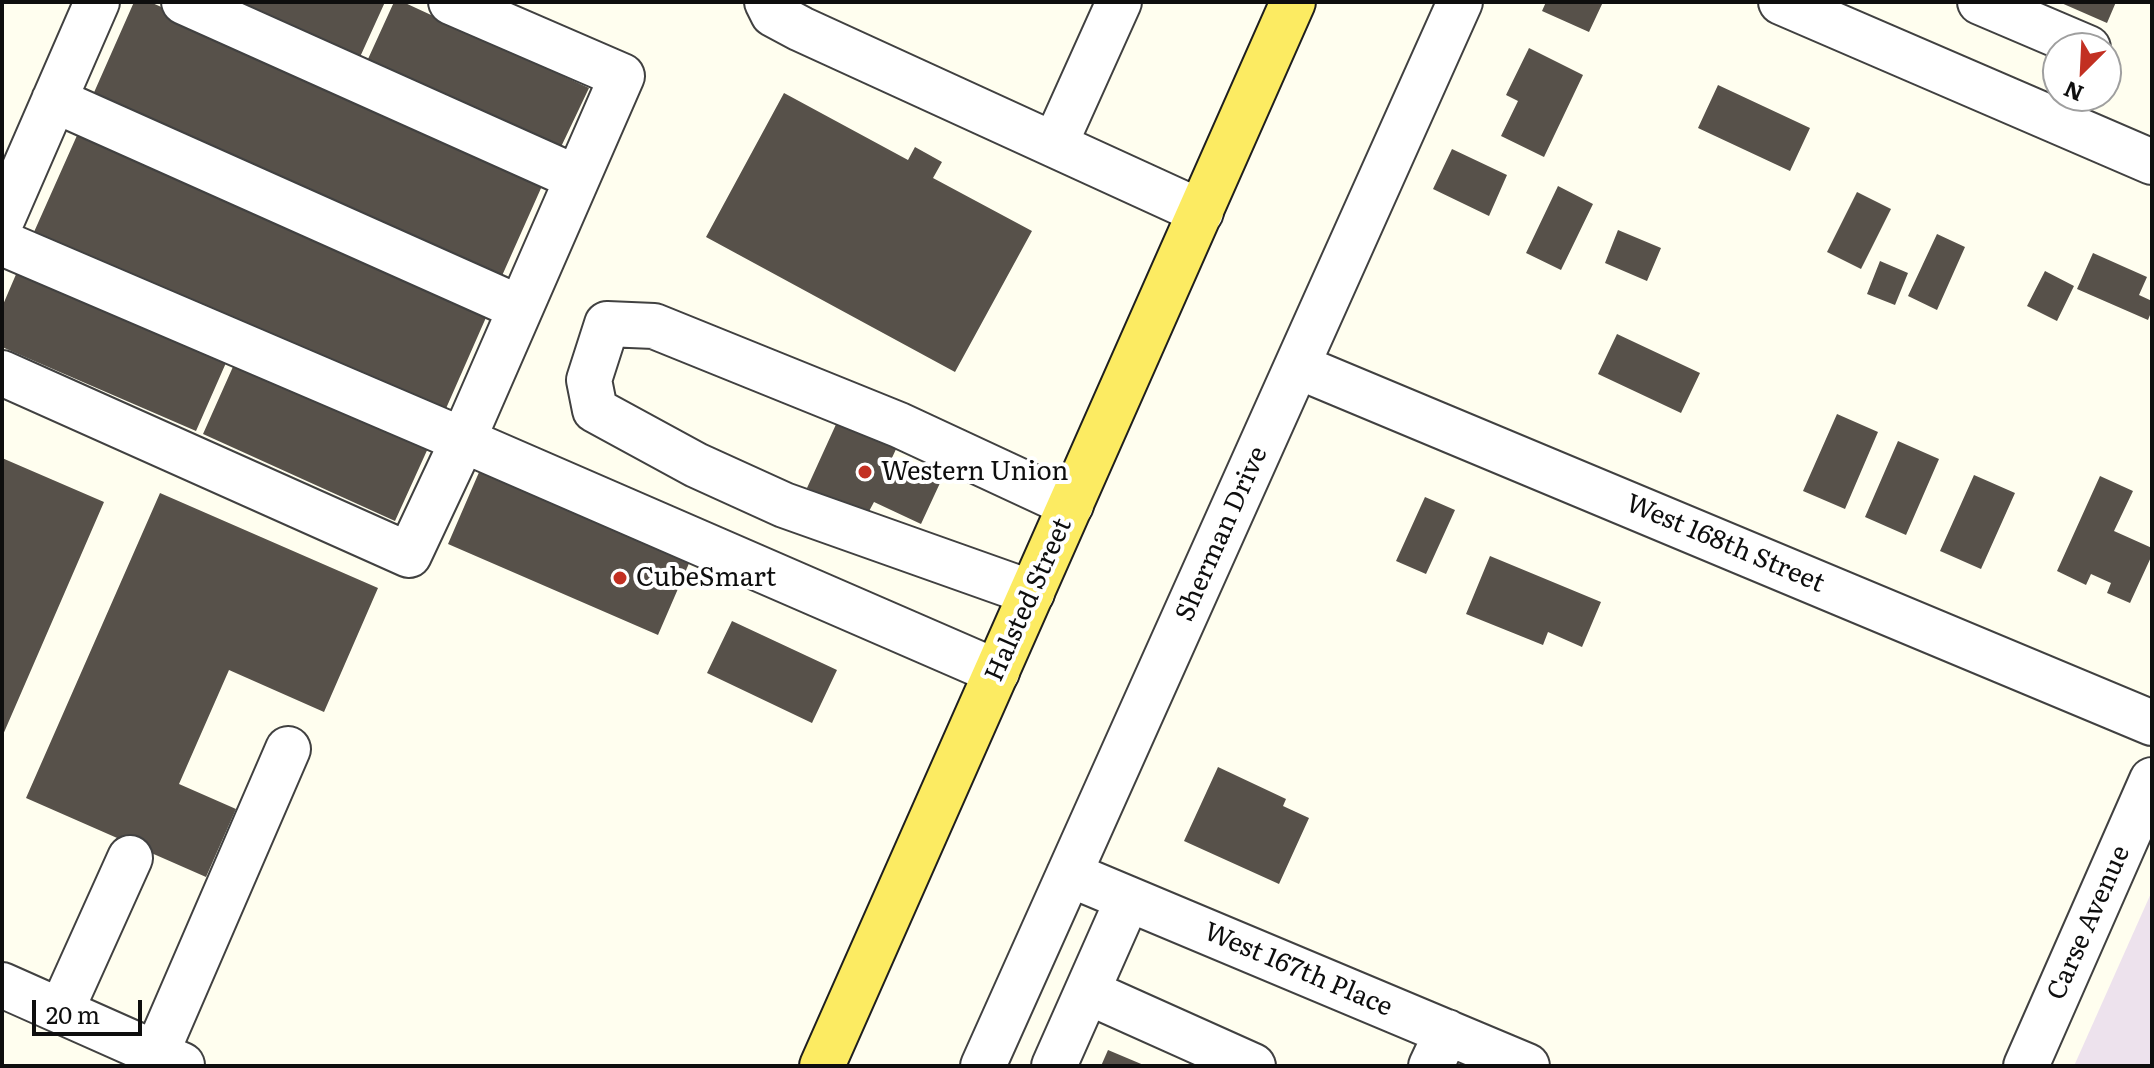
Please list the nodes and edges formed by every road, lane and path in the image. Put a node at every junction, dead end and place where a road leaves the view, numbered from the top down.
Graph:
1 (97, 2) edge
2 (184, 2) edge
3 (451, 2) edge
4 (767, 2) edge
5 (1119, 2) edge
6 (1293, 2) edge
7 (1460, 2) edge
8 (1781, 2) edge
9 (1980, 2) edge
10 (2051, 32) edge
11 (54, 100) junction
12 (1055, 144) junction
13 (2152, 162) edge
14 (577, 178) junction
15 (1201, 212) junction
16 (2, 220) edge
17 (2, 243) edge
18 (520, 308) junction
19 (1297, 366) junction
20 (2, 373) edge
21 (463, 440) junction
22 (1071, 505) junction
23 (1032, 593) junction
24 (997, 672) junction
25 (2152, 723) edge
26 (288, 749) dead end
27 (2152, 780) edge
28 (130, 858) dead end
29 (1069, 874) junction
30 (1128, 899) junction
31 (2, 985) edge
32 (1088, 992) junction
33 (61, 1011) junction
34 (1439, 1049) edge
35 (170, 1060) edge
36 (822, 1066) edge
37 (983, 1066) edge
38 (1054, 1066) edge
39 (1253, 1066) edge
40 (1527, 1066) edge
41 (2026, 1066) edge

1 - 11 street
2 - 14 street
3 - 14 street
4 - 12 street
5 - 12 street
6 - 15 main road, Halsted Street
7 - 19 street, Sherman Drive
8 - 13 street
9 - 10 street
11 - 16 street
11 - 18 street
12 - 15 street
14 - 18 street
15 - 22 main road, Halsted Street
17 - 21 street
18 - 21 street
19 - 25 street, West 168th Street
19 - 29 street, Sherman Drive
20 - 21 street
21 - 24 street
22 - 23 main road, Halsted Street
22 - 23 street
23 - 24 main road, Halsted Street
24 - 36 main road, Halsted Street
26 - 35 street
27 - 41 street, Carse Avenue
28 - 33 street
29 - 30 street, West 167th Place
29 - 37 street, Sherman Drive
30 - 32 street
30 - 34 street, West 167th Place
31 - 33 street
32 - 38 street
32 - 39 street
33 - 35 street
34 - 40 street, West 167th Place

